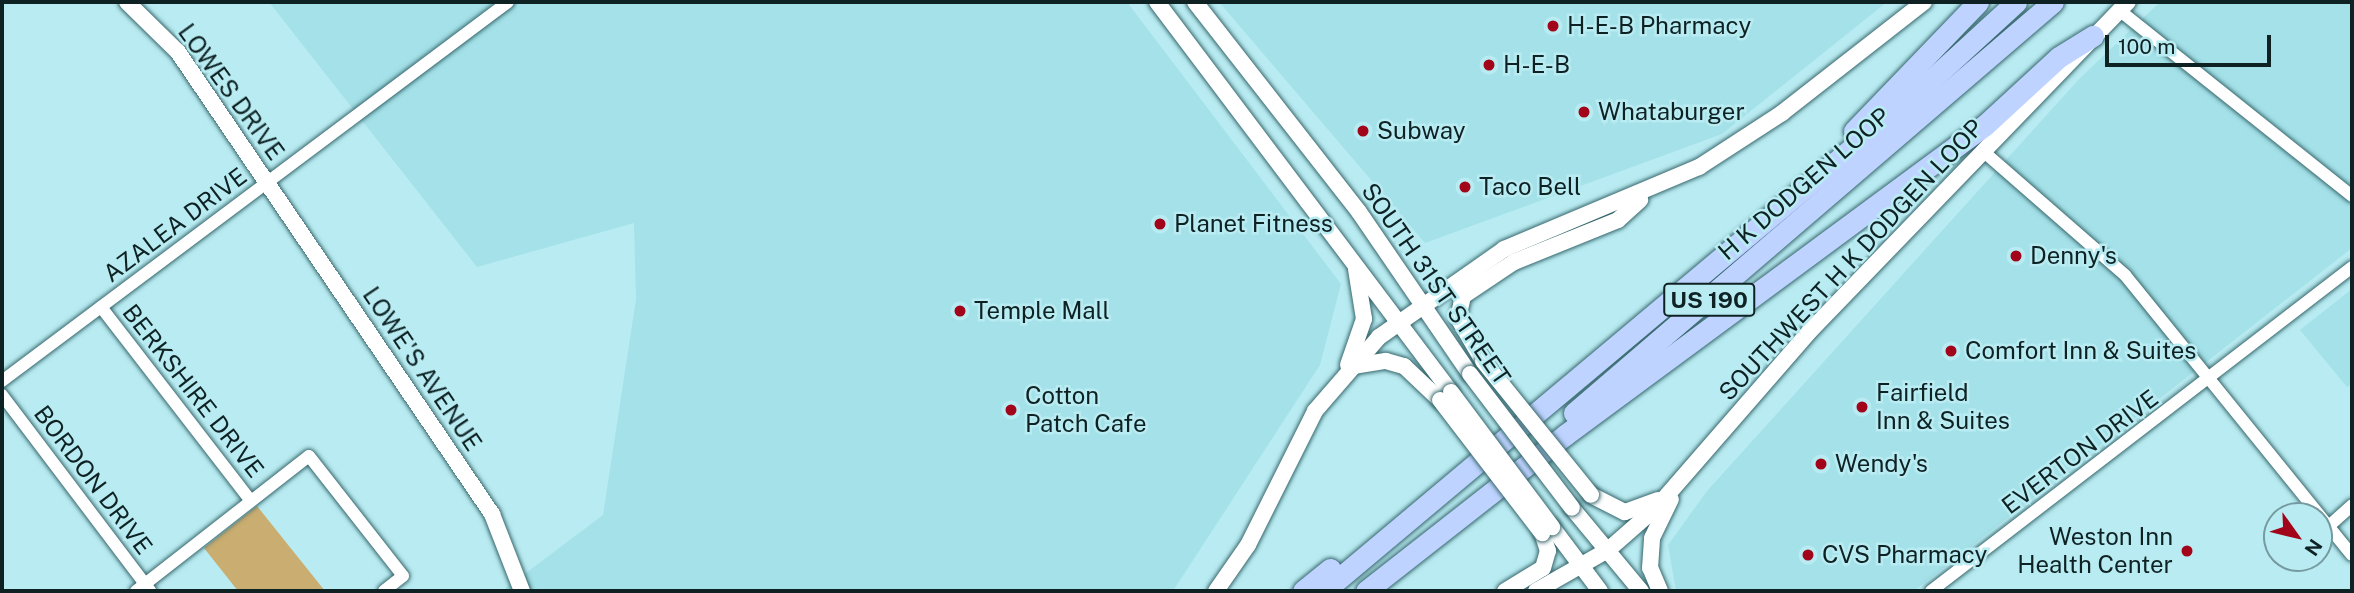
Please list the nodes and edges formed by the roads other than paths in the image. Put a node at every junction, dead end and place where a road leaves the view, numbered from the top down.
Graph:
1 (127, 2) edge
2 (508, 2) edge
3 (1157, 2) edge
4 (1195, 2) edge
5 (1924, 2) edge
6 (1978, 2) edge
7 (2016, 2) edge
8 (2053, 2) edge
9 (2123, 6) edge
10 (2093, 36) junction
11 (1984, 152) junction
12 (268, 181) junction
13 (1652, 189) junction
14 (2352, 197) edge
15 (1354, 259) junction
16 (1710, 267) junction
17 (2352, 267) edge
18 (1420, 305) junction
19 (101, 307) junction
20 (1397, 323) junction
21 (1347, 370) junction
22 (2210, 379) junction
23 (2, 381) edge
24 (1563, 387) junction
25 (2, 395) edge
26 (1445, 396) junction
27 (1673, 490) junction
28 (251, 501) junction
29 (2311, 502) edge
30 (2352, 505) edge
31 (2333, 522) edge
32 (2333, 529) edge
33 (1547, 530) junction
34 (1608, 550) junction
35 (2352, 555) edge
36 (1580, 568) junction
37 (144, 589) edge
38 (384, 591) edge
39 (522, 591) edge
40 (1216, 591) edge
41 (1303, 591) edge
42 (1324, 591) edge
43 (1360, 591) edge
44 (1366, 591) edge
45 (1505, 591) edge
46 (1536, 591) edge
47 (1600, 591) edge
48 (1641, 591) edge
49 (1660, 591) edge
50 (1931, 591) edge

1 - 12 main road, LOWES DRIVE
2 - 12 street, AZALEA DRIVE
3 - 15 main road, SOUTH 31ST STREET
4 - 18 main road, SOUTH 31ST STREET
5 - 13 main road
6 - 16 highway
7 - 16 highway, H K DODGEN LOOP / US 190
8 - 43 highway, H K DODGEN LOOP / US 190
9 - 10 main road, SOUTHWEST H K DODGEN LOOP
9 - 14 street
10 - 11 main road, SOUTHWEST H K DODGEN LOOP
10 - 44 highway
11 - 22 street
11 - 27 main road, SOUTHWEST H K DODGEN LOOP
12 - 19 street, AZALEA DRIVE
12 - 39 main road, LOWE'S AVENUE
13 - 18 main road
13 - 27 main road, bridge
15 - 20 main road, SOUTH 31ST STREET
15 - 21 main road
16 - 24 highway, H K DODGEN LOOP / US 190
17 - 22 street, EVERTON DRIVE
18 - 20 main road
18 - 34 main road, SOUTH 31ST STREET, bridge
19 - 23 street, AZALEA DRIVE
19 - 28 street, BERKSHIRE DRIVE
20 - 21 main road
20 - 26 main road, SOUTH 31ST STREET
21 - 26 main road
21 - 40 main road
22 - 29 street
22 - 50 street, EVERTON DRIVE
24 - 41 highway
24 - 42 highway, H K DODGEN LOOP / US 190
25 - 37 street, BORDON DRIVE
26 - 33 main road, bridge
27 - 34 main road, SOUTHWEST H K DODGEN LOOP
27 - 49 main road
28 - 37 street
28 - 38 street
30 - 31 street
32 - 35 street
33 - 36 main road
33 - 45 main road
34 - 36 main road, SOUTHWEST H K DODGEN LOOP
34 - 48 main road, SOUTH 31ST STREET
36 - 46 main road, SOUTHWEST H K DODGEN LOOP
36 - 47 main road

